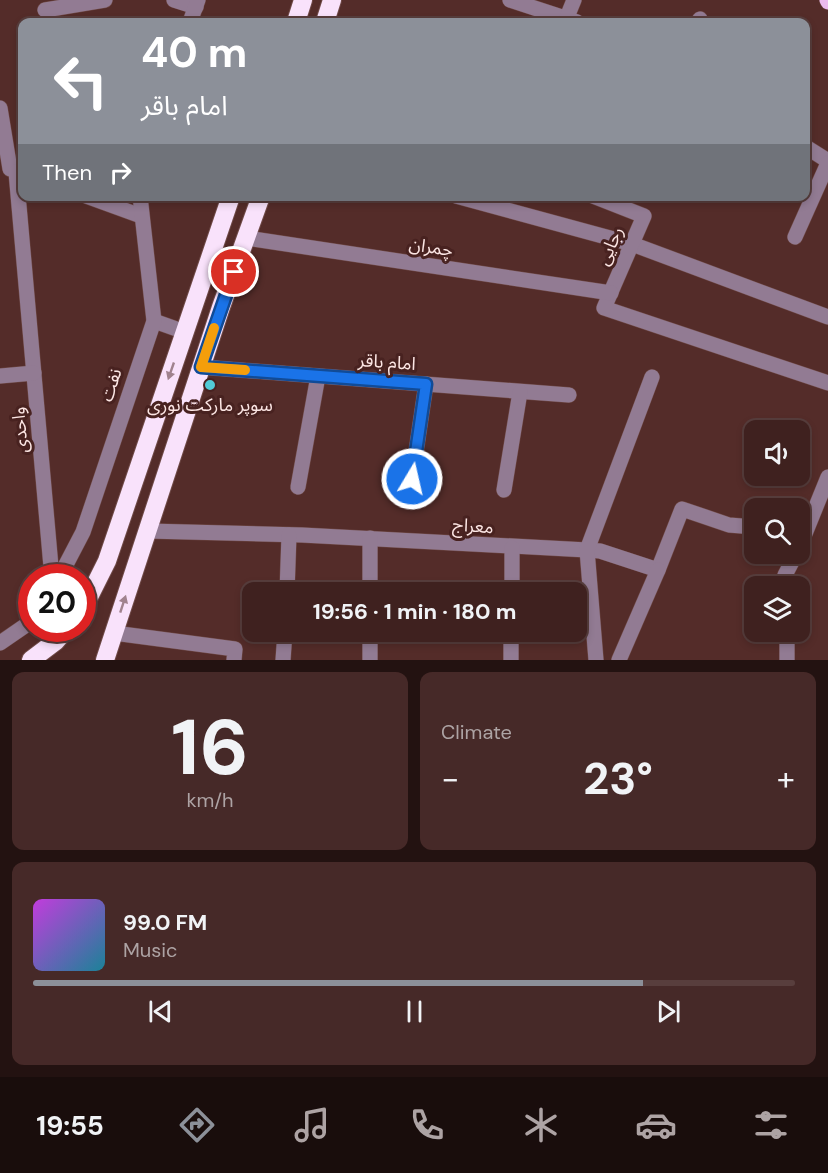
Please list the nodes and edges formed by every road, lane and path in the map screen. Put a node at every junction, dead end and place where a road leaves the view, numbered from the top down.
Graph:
1 (174, 0) edge
2 (303, 0) edge
3 (332, 0) edge
4 (510, 0) edge
5 (574, 0) edge
6 (97, 1) edge
7 (197, 4) edge
8 (45, 11) edge
9 (192, 18) edge
10 (297, 18) edge
11 (326, 18) edge
12 (561, 18) edge
13 (571, 18) edge
14 (0, 108) edge
15 (810, 150) edge
16 (828, 162) edge
17 (12, 170) edge
18 (100, 201) edge
19 (140, 201) edge
20 (229, 201) edge
21 (259, 201) edge
22 (474, 201) edge
23 (606, 201) edge
24 (141, 216) junction
25 (795, 237) dead end
26 (246, 238) junction
27 (632, 244) junction
28 (610, 293) junction
29 (828, 317) edge
30 (154, 321) junction
31 (185, 332) junction
32 (201, 367) junction
33 (34, 373) junction
34 (0, 376) edge
35 (318, 376) junction
36 (652, 377) dead end
37 (828, 383) edge
38 (426, 384) junction
39 (520, 392) junction
40 (569, 395) dead end
41 (828, 477) edge
42 (412, 479) dead end
43 (298, 488) dead end
44 (504, 490) dead end
45 (810, 515) edge
46 (828, 522) edge
47 (810, 524) edge
48 (744, 526) edge
49 (148, 531) junction
50 (290, 535) junction
51 (370, 538) junction
52 (512, 548) junction
53 (587, 550) junction
54 (51, 564) edge
55 (66, 564) edge
56 (658, 570) junction
57 (288, 582) edge
58 (370, 582) edge
59 (512, 582) edge
60 (96, 583) edge
61 (18, 631) edge
62 (114, 633) junction
63 (55, 642) edge
64 (284, 642) edge
65 (370, 642) edge
66 (511, 642) edge
67 (787, 642) edge
68 (0, 643) edge
69 (31, 660) edge
70 (105, 660) edge
71 (234, 660) edge
72 (283, 660) edge
73 (370, 660) edge
74 (511, 660) edge
75 (596, 660) edge
76 (619, 660) edge
77 (788, 660) edge

1 - 7 street
2 - 10 highway
3 - 11 highway
4 - 12 street
5 - 13 street
6 - 8 street
7 - 9 street
14 - 17 street, واحدی
15 - 16 street
16 - 25 street
17 - 33 street, واحدی
18 - 24 street
19 - 24 street, نفت
20 - 31 highway
21 - 26 highway
22 - 27 street
23 - 27 street, رجایی
24 - 30 street, نفت
26 - 28 street, چمران
26 - 32 highway
27 - 28 street, رجایی
27 - 29 street
28 - 37 street, رجایی
30 - 31 street
30 - 55 street, نفت
31 -> 60 highway
32 - 35 street, امام باقر
32 - 49 highway
33 - 34 street
33 - 54 street, واحدی
35 - 38 street, امام باقر
35 - 43 street
36 - 53 street
38 - 39 street, امام باقر
38 - 42 street
39 - 40 street, امام باقر
39 - 44 street
41 - 45 street
46 - 47 street
48 - 56 street
49 - 50 street, معراج
62 -> 49 highway
50 - 51 street, معراج
50 - 57 street
51 - 52 street, معراج
51 - 58 street
52 - 53 street, معراج
52 - 59 street
53 - 56 street, معراج
53 - 75 street
56 - 76 street
61 - 68 street
62 - 70 highway
62 - 71 street
63 - 69 highway
64 - 72 street
65 - 73 street
66 - 74 street
67 - 77 street

